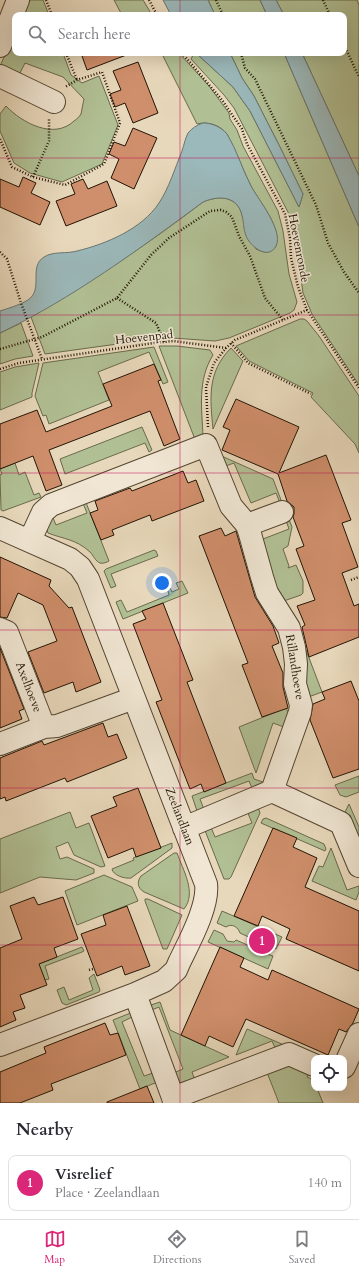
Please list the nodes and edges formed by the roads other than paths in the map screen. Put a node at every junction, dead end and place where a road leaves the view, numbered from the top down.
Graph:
1 (18, 0) edge
2 (13, 12) edge
3 (12, 15) edge
4 (0, 46) edge
5 (0, 76) edge
6 (54, 102) road end
7 (282, 512) dead end
8 (247, 525) junction
9 (0, 528) edge
10 (30, 540) junction
11 (0, 629) edge
12 (134, 698) junction
13 (44, 727) junction
14 (0, 744) edge
15 (272, 791) junction
16 (184, 828) junction
17 (359, 866) edge
18 (135, 994) junction
19 (359, 1034) edge
20 (0, 1045) edge
21 (347, 1060) edge
22 (311, 1064) edge
23 (174, 1101) edge

1 - 2 street
3 - 4 street
5 - 6 street
7 - 8 street
8 - 10 street, Rillandhoeve
8 - 15 street, Rillandhoeve
9 - 10 street, Zeelandlaan
10 - 12 street, Zeelandlaan
11 - 13 street, Axelhoeve
12 - 13 street, Axelhoeve
12 - 16 street, Zeelandlaan
13 - 14 street, Axelhoeve
15 - 16 street
15 - 17 street
16 - 18 street, Zeelandlaan
18 - 20 street, Zeelandlaan
18 - 23 street
19 - 21 street
22 - 23 street

